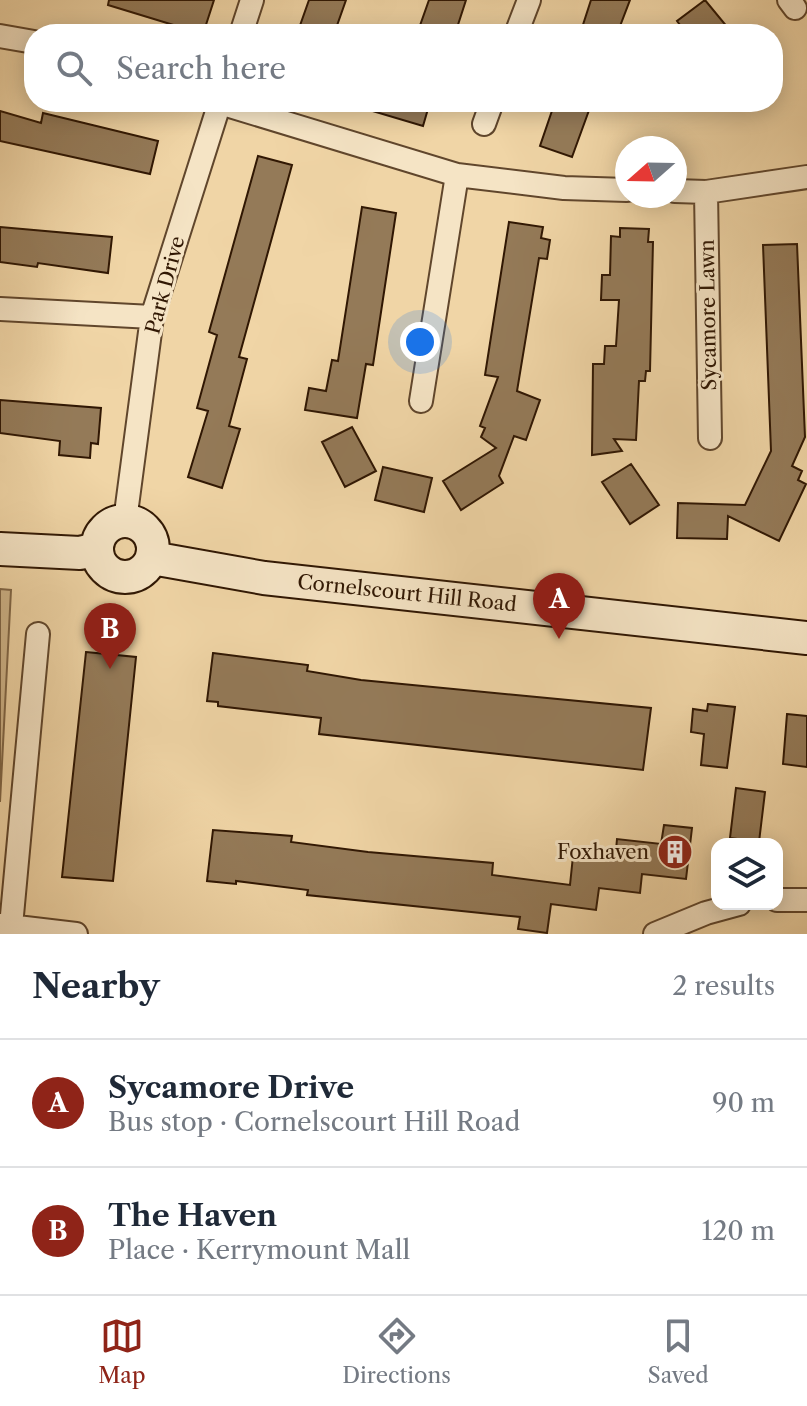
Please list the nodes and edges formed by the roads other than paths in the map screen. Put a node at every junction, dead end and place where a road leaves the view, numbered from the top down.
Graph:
1 (252, 0) edge
2 (529, 0) edge
3 (244, 24) edge
4 (520, 24) edge
5 (0, 36) edge
6 (24, 40) edge
7 (217, 112) edge
8 (250, 112) edge
9 (488, 112) edge
10 (484, 124) dead end
11 (457, 175) junction
12 (807, 177) edge
13 (615, 190) edge
14 (687, 191) edge
15 (706, 192) junction
16 (0, 309) edge
17 (152, 317) junction
18 (421, 401) dead end
19 (710, 438) dead end
20 (125, 521) junction
21 (0, 549) edge
22 (96, 549) junction
23 (152, 558) junction
24 (38, 634) dead end
25 (807, 638) edge
26 (783, 900) edge
27 (807, 900) edge
28 (717, 910) edge
29 (6, 926) edge
30 (76, 934) edge
31 (655, 934) edge

1 - 3 street
2 - 4 street
5 - 6 street
7 - 17 street, Park Drive
8 - 11 street
9 - 10 street
11 - 13 street
11 - 18 street
12 - 15 street
14 - 15 street
15 - 19 street, Sycamore Lawn
16 - 17 street
17 - 20 street, Park Drive
20 - 22 main road
20 - 23 main road
21 - 22 main road
22 - 23 main road
23 - 25 main road, Cornelscourt Hill Road
24 - 29 street
26 - 27 street
28 - 31 street
29 - 30 street

